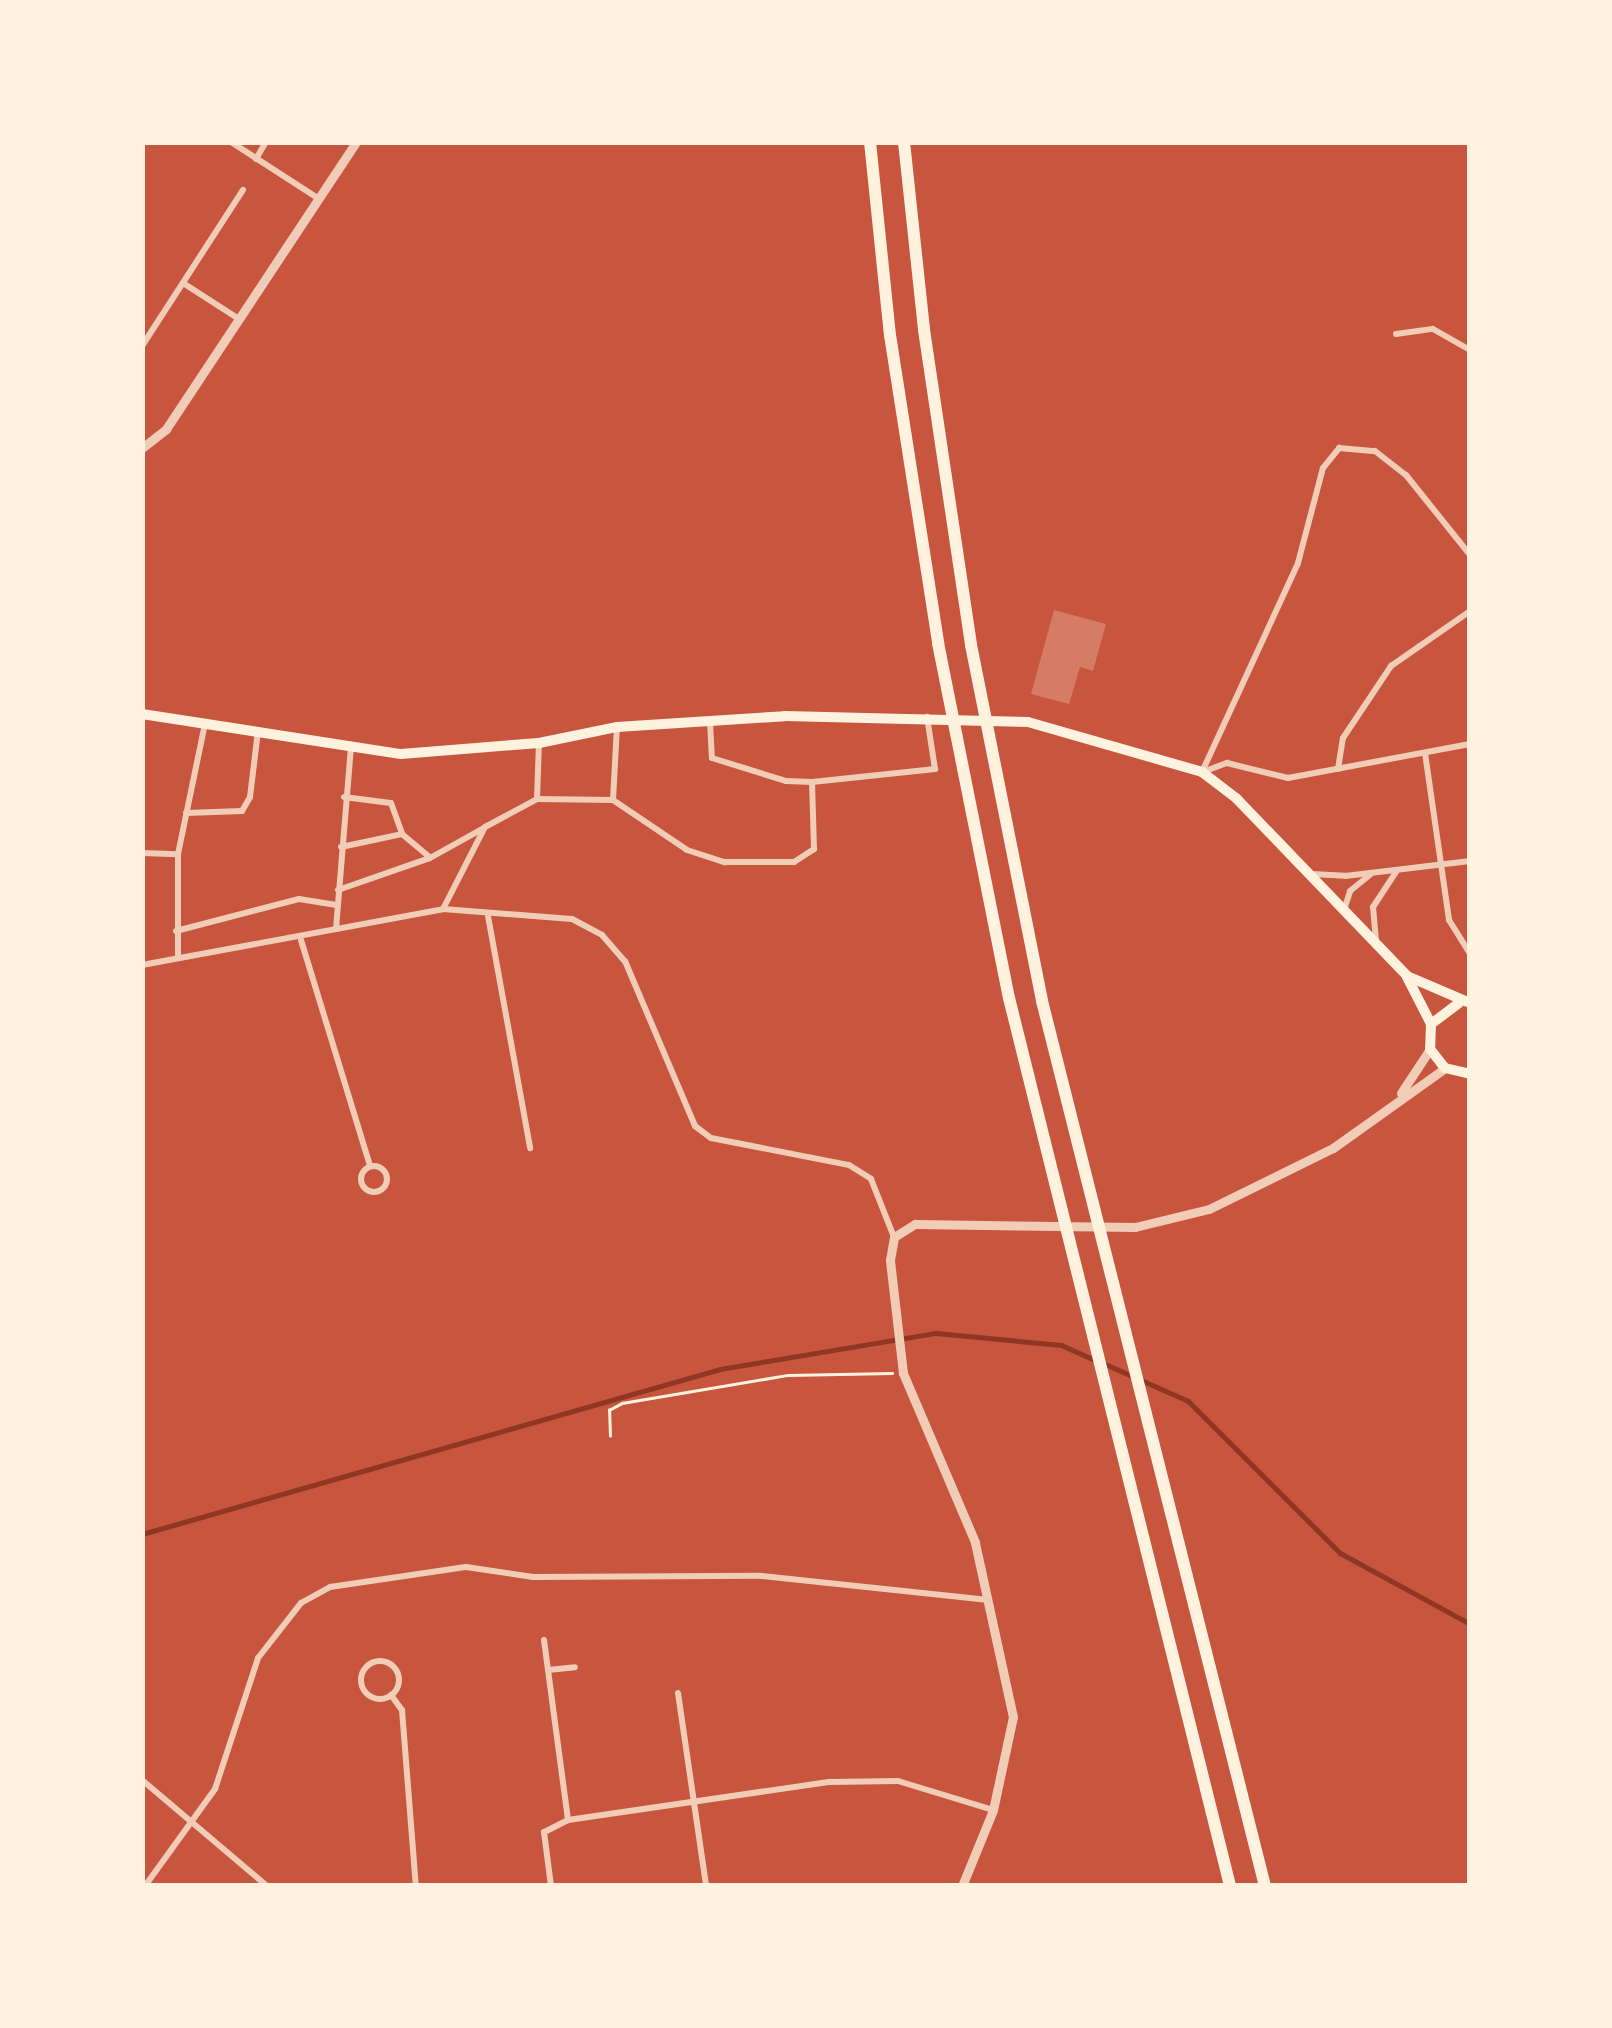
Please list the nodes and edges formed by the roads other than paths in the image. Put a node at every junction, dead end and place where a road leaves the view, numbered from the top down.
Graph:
1 (232, 142) edge
2 (266, 142) edge
3 (356, 142) edge
4 (870, 142) edge
5 (904, 142) edge
6 (256, 158) junction
7 (242, 190) dead end
8 (318, 199) junction
9 (183, 283) junction
10 (240, 320) junction
11 (1396, 334) dead end
12 (142, 346) edge
13 (1470, 350) edge
14 (142, 448) edge
15 (1470, 555) edge
16 (1470, 611) edge
17 (142, 714) edge
18 (926, 716) junction
19 (710, 722) junction
20 (205, 724) junction
21 (616, 727) junction
22 (258, 731) junction
23 (538, 743) junction
24 (1470, 744) edge
25 (351, 746) junction
26 (1425, 753) junction
27 (1338, 769) junction
28 (1202, 772) junction
29 (812, 782) junction
30 (344, 796) junction
31 (536, 799) junction
32 (612, 800) junction
33 (186, 813) junction
34 (484, 827) junction
35 (402, 834) junction
36 (341, 847) junction
37 (142, 853) edge
38 (178, 854) junction
39 (426, 859) junction
40 (1470, 861) edge
41 (1442, 866) junction
42 (1397, 871) junction
43 (1372, 873) junction
44 (1306, 874) junction
45 (338, 890) junction
46 (338, 905) junction
47 (442, 909) junction
48 (1344, 914) junction
49 (488, 916) junction
50 (336, 929) junction
51 (176, 930) junction
52 (301, 940) junction
53 (1377, 948) junction
54 (1470, 953) edge
55 (178, 958) junction
56 (142, 965) edge
57 (1407, 976) junction
58 (1465, 1003) edge
59 (1431, 1024) junction
60 (1430, 1049) junction
61 (1444, 1068) junction
62 (1469, 1074) edge
63 (1400, 1095) junction
64 (530, 1148) dead end
65 (370, 1166) junction
66 (894, 1237) junction
67 (990, 1600) junction
68 (544, 1640) dead end
69 (575, 1667) dead end
70 (548, 1670) junction
71 (678, 1694) dead end
72 (392, 1695) junction
73 (142, 1780) edge
74 (694, 1803) junction
75 (993, 1810) junction
76 (192, 1816) junction
77 (568, 1820) junction
78 (145, 1886) edge
79 (268, 1886) edge
80 (416, 1886) edge
81 (551, 1886) edge
82 (706, 1886) edge
83 (962, 1886) edge
84 (1230, 1886) edge
85 (1266, 1886) edge

1 - 6 street
2 - 6 street
3 - 8 street
4 - 84 highway
5 - 85 highway
6 - 8 street
7 - 9 street
8 - 10 street
9 - 10 street
9 - 12 street
10 - 14 street
11 - 13 street
15 - 28 street
16 - 27 street
17 - 20 main road
18 - 19 main road
18 - 28 main road
18 - 29 street
19 - 21 main road
19 - 29 street
20 - 22 main road
20 - 33 street
21 - 23 main road
21 - 32 street
22 - 25 main road
22 - 33 street
23 - 25 main road
23 - 31 street
24 - 26 street
25 - 30 street
26 - 27 street
26 - 41 street
27 - 28 street
28 - 44 main road
29 - 32 street
30 - 35 street
30 - 36 street
31 - 32 street
31 - 34 street
33 - 38 street
34 - 39 street
34 - 47 street
35 - 36 street
35 - 39 street
36 - 45 street
37 - 38 street
38 - 51 street
39 - 45 street
40 - 41 street
41 - 42 street
41 - 54 street
42 - 43 street
42 - 53 street
43 - 44 street
43 - 48 street
44 - 48 main road
45 - 46 street
46 - 50 street
46 - 51 street
47 - 49 street
47 - 50 street
48 - 53 main road
49 - 64 street
49 - 66 street
50 - 52 street
51 - 55 street
52 - 55 street
52 - 65 street
53 - 57 main road
55 - 56 street
57 - 58 main road
57 - 59 main road
58 - 59 main road
59 - 60 main road
60 - 61 main road
60 - 63 street
61 - 62 main road
61 - 63 street
63 - 66 street
65 - 65 street
66 - 67 street
67 - 75 street
67 - 76 street
68 - 70 street
69 - 70 street
70 - 77 street
71 - 74 street
72 - 72 street
72 - 80 street
73 - 76 street
74 - 75 street
74 - 77 street
74 - 82 street
75 - 83 street
76 - 78 street
76 - 79 street
77 - 81 street

